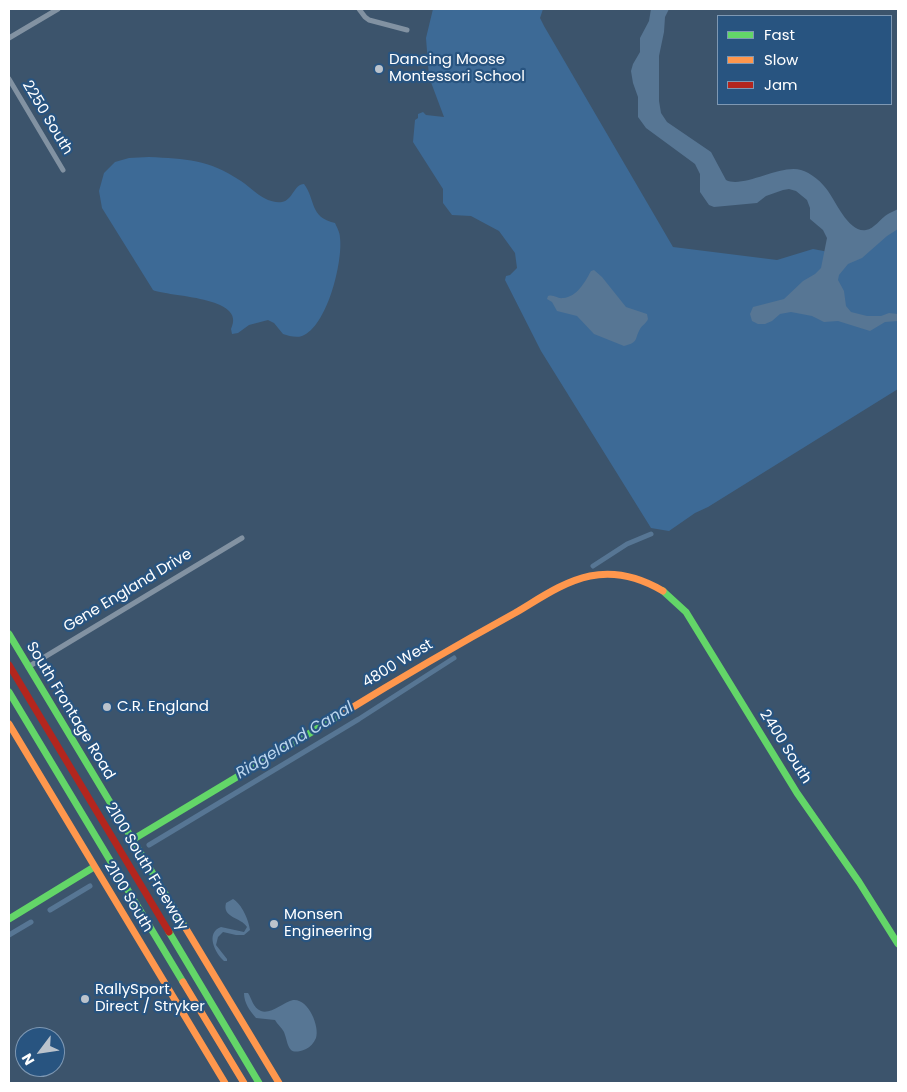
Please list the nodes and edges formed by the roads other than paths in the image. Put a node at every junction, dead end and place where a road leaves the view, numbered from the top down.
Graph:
1 (58, 9) edge
2 (359, 9) edge
3 (407, 30) dead end
4 (9, 38) edge
5 (9, 79) edge
6 (64, 170) dead end
7 (242, 538) dead end
8 (637, 579) joint
9 (9, 634) edge
10 (9, 666) edge
11 (28, 666) junction
12 (9, 692) edge
13 (9, 724) edge
14 (132, 840) junction
15 (94, 867) junction
16 (9, 919) edge
17 (898, 944) edge
18 (225, 1083) edge
19 (244, 1083) edge
20 (259, 1083) edge
21 (279, 1083) edge

1 - 4 street
2 - 3 street
5 - 6 street, 2250 South
7 - 11 street, Gene England Drive
8 - 14 main road, 4800 West
8 - 17 main road, 2400 South
9 - 11 main road, South Frontage Road
10 - 20 main road, 2100 South Freeway
11 - 14 main road, South Frontage Road
12 - 19 main road, 2100 South Freeway
13 - 15 main road, 2100 South
14 - 21 main road, South Frontage Road
15 - 16 main road
15 - 18 main road, 2100 South

